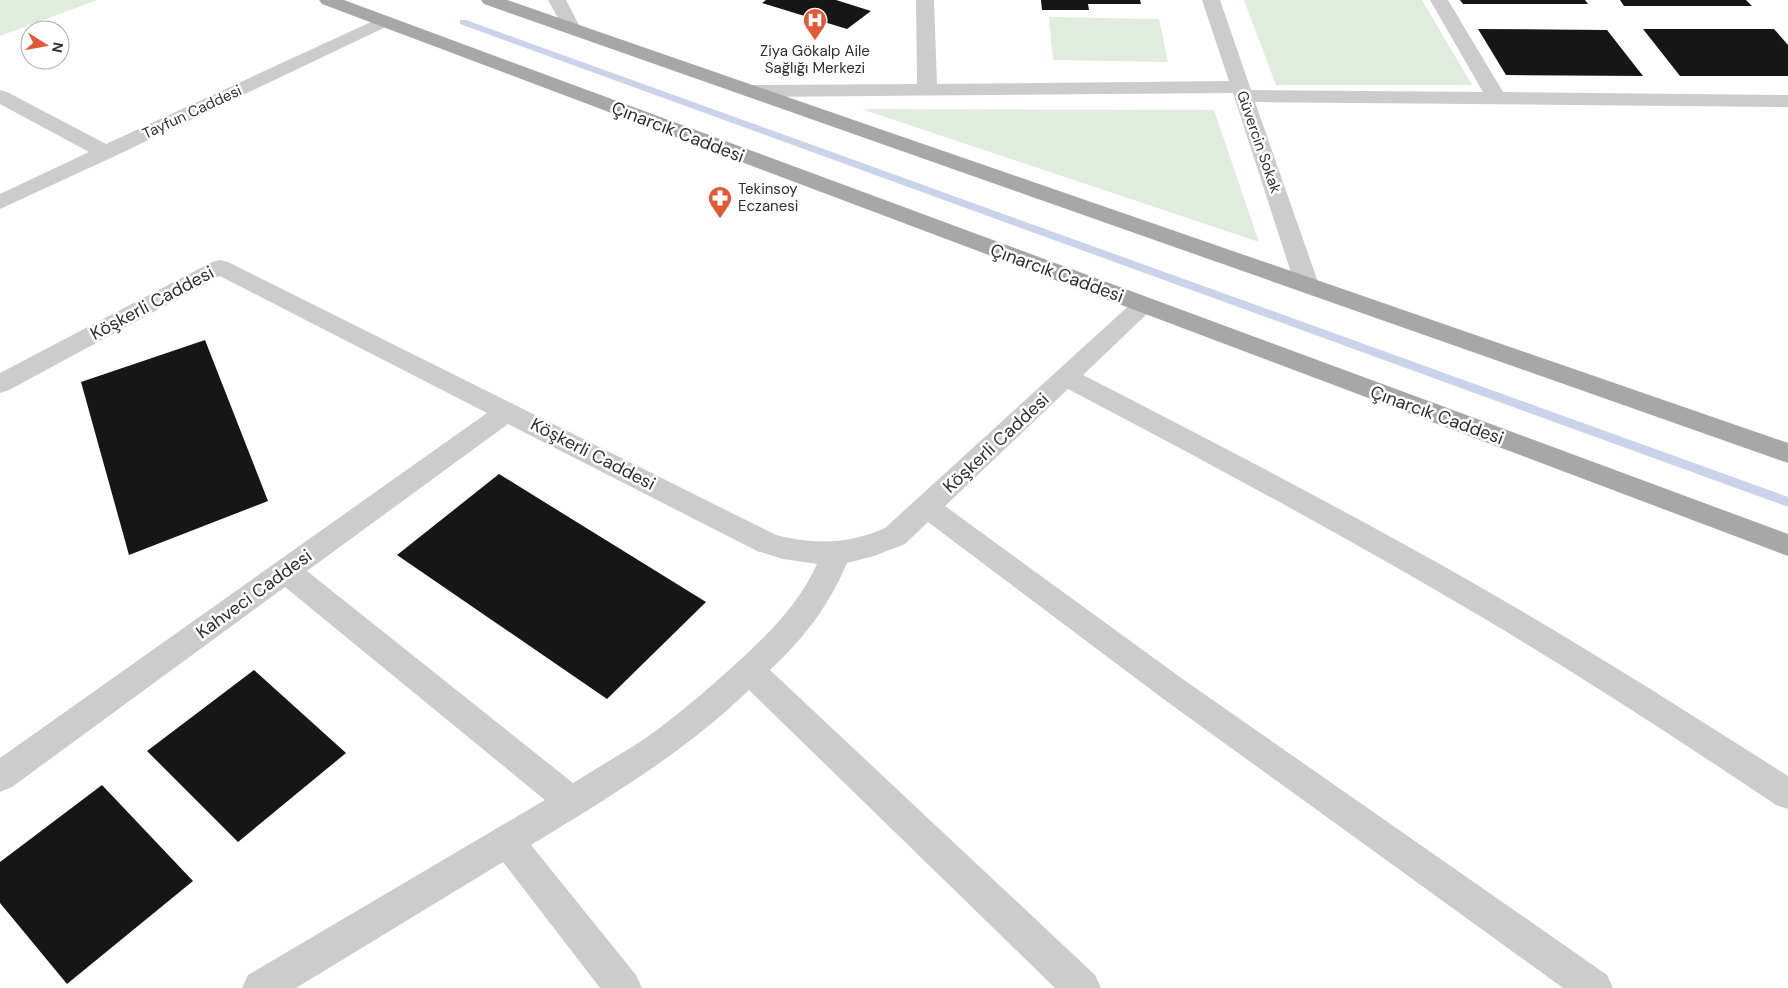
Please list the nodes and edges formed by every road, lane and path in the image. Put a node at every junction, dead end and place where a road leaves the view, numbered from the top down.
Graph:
1 (328, 0) edge
2 (490, 0) edge
3 (557, 0) edge
4 (925, 0) edge
5 (1211, 0) edge
6 (1439, 0) edge
7 (384, 21) junction
8 (571, 27) junction
9 (927, 90) junction
10 (752, 91) junction
11 (1242, 91) junction
12 (0, 96) edge
13 (1496, 98) junction
14 (1788, 101) edge
15 (106, 152) junction
16 (0, 202) edge
17 (1307, 285) junction
18 (1143, 305) junction
19 (1066, 377) junction
20 (0, 384) edge
21 (508, 412) junction
22 (1788, 453) edge
23 (927, 507) junction
24 (1788, 545) edge
25 (836, 554) junction
26 (286, 571) junction
27 (750, 671) junction
28 (0, 777) edge
29 (1788, 794) edge
30 (572, 802) junction
31 (507, 841) junction
32 (261, 988) edge
33 (623, 988) edge
34 (1082, 988) edge
35 (1594, 988) edge

1 - 7 main road, Çınarcık Caddesi
2 - 8 main road
3 - 8 street
4 - 9 street
5 - 11 street, Güvercin Sokak
6 - 13 street
7 - 15 street, Tayfun Caddesi
7 - 18 main road, Çınarcık Caddesi
8 - 10 main road
9 - 10 street
9 - 11 street
10 - 17 main road
11 - 13 street
11 - 17 street, Güvercin Sokak
12 - 15 street
13 - 14 street
15 - 16 street, Tayfun Caddesi
17 - 22 main road
18 - 19 street, Köşkerli Caddesi
18 - 24 main road, Çınarcık Caddesi
19 - 23 street, Köşkerli Caddesi
19 - 29 street
20 - 21 street, Köşkerli Caddesi
21 - 25 street, Köşkerli Caddesi
21 - 26 street, Kahveci Caddesi
23 - 25 street, Köşkerli Caddesi
23 - 35 street
25 - 27 street
26 - 28 street, Kahveci Caddesi
26 - 30 street
27 - 30 street
27 - 34 street
30 - 31 street
31 - 32 street
31 - 33 street

